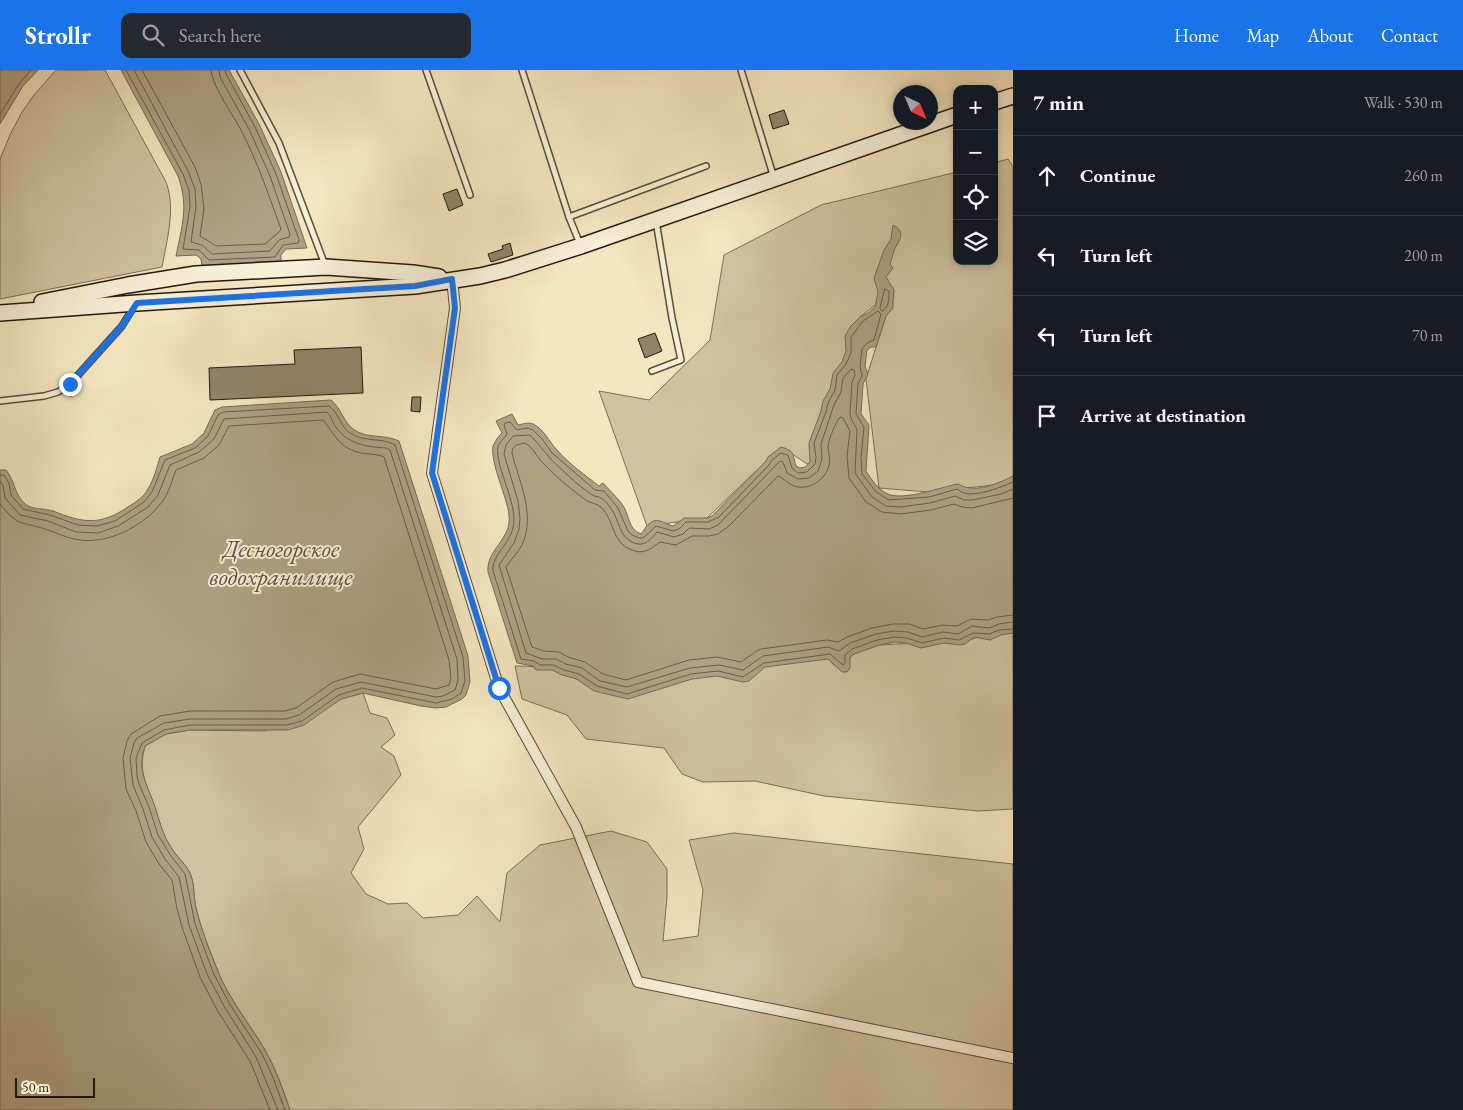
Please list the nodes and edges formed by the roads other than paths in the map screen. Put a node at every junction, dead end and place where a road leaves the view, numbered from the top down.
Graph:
1 (240, 70) edge
2 (426, 70) edge
3 (522, 70) edge
4 (741, 70) edge
5 (1013, 96) edge
6 (998, 101) edge
7 (953, 116) edge
8 (706, 166) dead end
9 (774, 178) junction
10 (470, 195) dead end
11 (569, 217) junction
12 (656, 220) junction
13 (581, 246) junction
14 (326, 267) junction
15 (452, 279) junction
16 (137, 303) junction
17 (0, 312) edge
18 (652, 371) dead end
19 (0, 401) edge
20 (1013, 1058) edge

1 - 14 lane
2 - 10 lane
3 - 11 lane
4 - 9 lane
5 - 6 street
7 - 9 street
8 - 11 lane
9 - 12 street
11 - 13 lane
12 - 13 street
12 - 18 lane
13 - 15 street
14 - 15 street
14 - 17 street
15 - 16 street
15 - 20 street
16 - 17 street
16 - 19 lane

